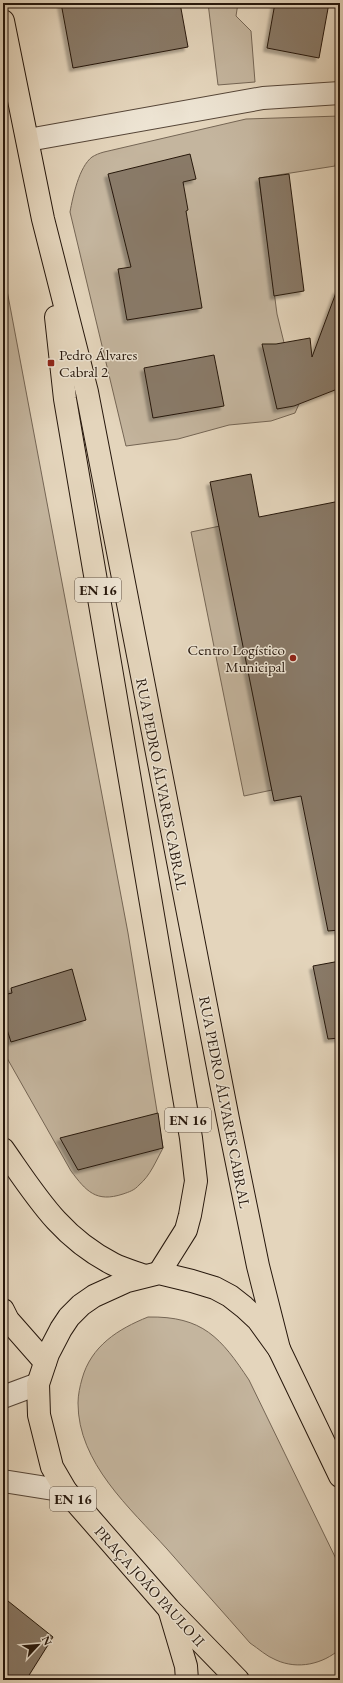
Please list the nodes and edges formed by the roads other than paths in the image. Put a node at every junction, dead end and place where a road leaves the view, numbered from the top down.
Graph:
1 (3, 21) edge
2 (340, 93) edge
3 (28, 140) junction
4 (44, 219) junction
5 (3, 1149) edge
6 (152, 1274) junction
7 (3, 1310) edge
8 (279, 1349) junction
9 (45, 1362) junction
10 (38, 1384) junction
11 (3, 1397) edge
12 (338, 1469) edge
13 (3, 1481) edge
14 (66, 1491) junction
15 (169, 1609) junction
16 (187, 1680) edge
17 (238, 1680) edge

1 - 3 main road, RUA PEDRO ÁLVARES CABRAL / EN 16
2 - 3 street
3 - 4 main road, RUA PEDRO ÁLVARES CABRAL / EN 16
4 - 6 main road, RUA PEDRO ÁLVARES CABRAL / EN 16
4 - 8 main road, RUA PEDRO ÁLVARES CABRAL / EN 16
5 - 6 main road
6 - 8 main road, EN 16
6 - 9 main road, PRAÇA JOÃO PAULO II / EN 16
7 - 9 main road
8 - 12 main road, EN 16
9 - 10 main road, PRAÇA JOÃO PAULO II / EN 16
10 - 11 street
10 - 14 main road, PRAÇA JOÃO PAULO II / EN 16
13 - 14 street
14 - 15 main road, PRAÇA JOÃO PAULO II / EN 16
15 - 16 main road, EN 16
15 - 17 main road, PRAÇA JOÃO PAULO II / EN 16

